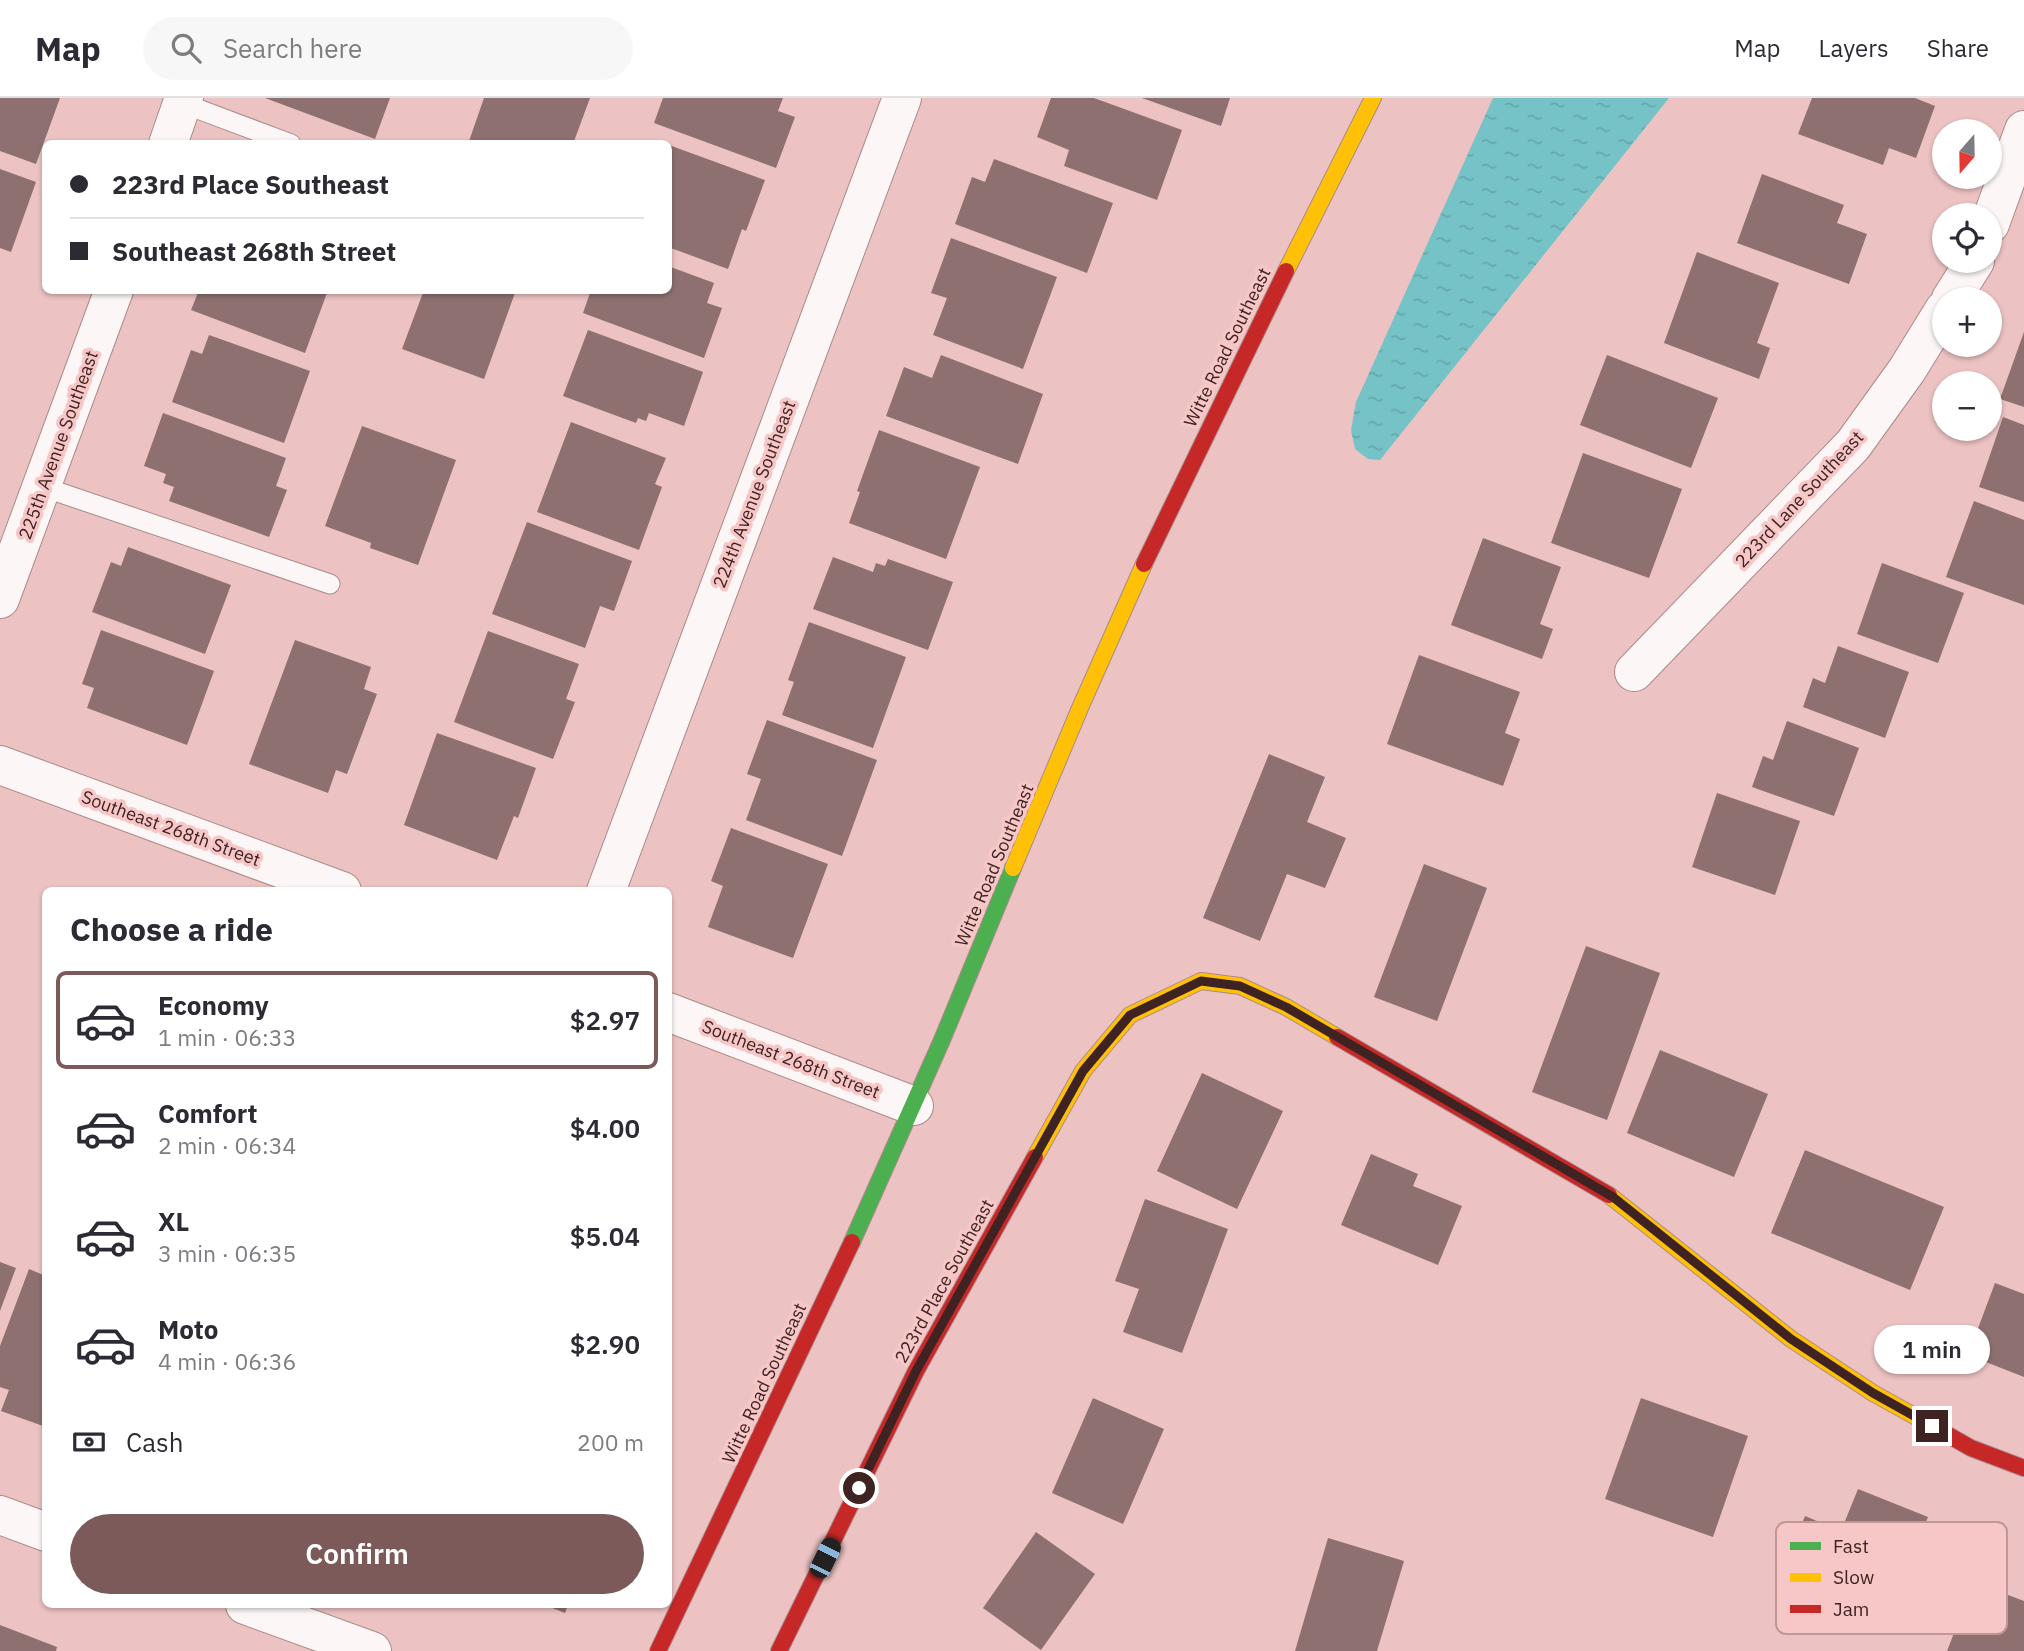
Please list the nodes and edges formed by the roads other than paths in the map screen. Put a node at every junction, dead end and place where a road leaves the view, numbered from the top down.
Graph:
1 (902, 98) edge
2 (1373, 98) edge
3 (183, 101) edge
4 (2024, 130) edge
5 (169, 140) edge
6 (281, 140) edge
7 (1998, 203) edge
8 (113, 294) edge
9 (1932, 329) edge
10 (43, 487) junction
11 (330, 584) dead end
12 (0, 599) edge
13 (1634, 672) dead end
14 (0, 765) edge
15 (331, 887) edge
16 (607, 887) edge
17 (672, 1014) edge
18 (914, 1106) junction
19 (2024, 1468) edge
20 (0, 1516) edge
21 (42, 1531) edge
22 (253, 1608) edge
23 (372, 1651) edge
24 (658, 1651) edge
25 (779, 1651) edge

1 - 16 street, 224th Avenue Southeast
2 - 18 street, Witte Road Southeast
3 - 5 street
3 - 6 lane
4 - 7 street
8 - 10 street, 225th Avenue Southeast
9 - 13 street, 223rd Lane Southeast
10 - 11 lane
10 - 12 street, 225th Avenue Southeast
14 - 15 street, Southeast 268th Street
17 - 18 street, Southeast 268th Street
18 - 24 street, Witte Road Southeast
19 - 25 street, 223rd Place Southeast
20 - 21 street
22 - 23 street

